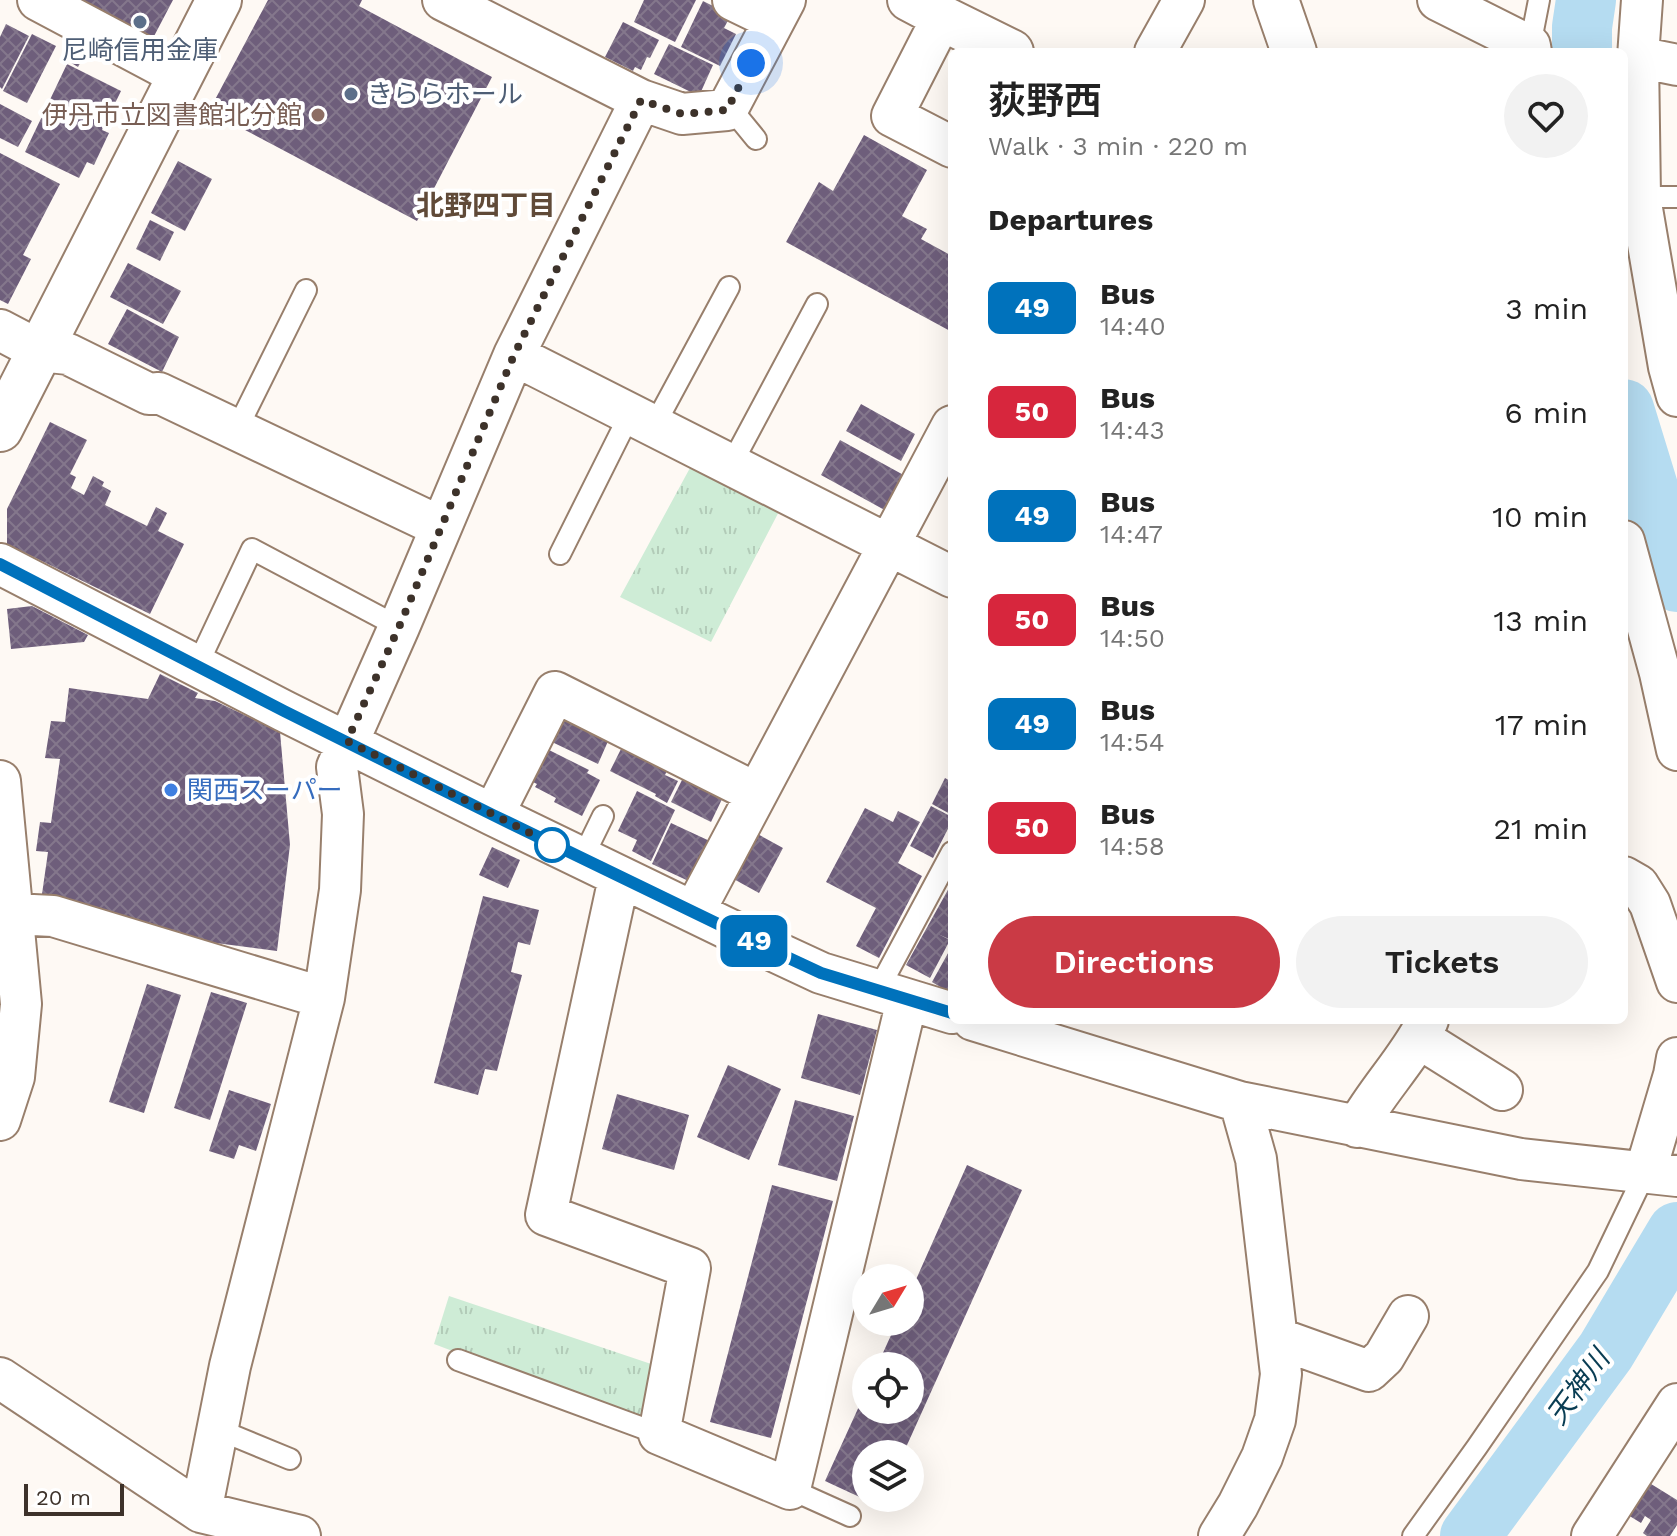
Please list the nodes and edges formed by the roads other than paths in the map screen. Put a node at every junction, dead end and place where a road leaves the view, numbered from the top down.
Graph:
1 (38, 0) edge
2 (219, 0) edge
3 (443, 0) edge
4 (733, 0) edge
5 (1184, 0) edge
6 (1276, 0) edge
7 (1438, 0) edge
8 (1539, 0) edge
9 (1642, 0) edge
10 (925, 9) edge
11 (780, 10) edge
12 (1003, 48) edge
13 (1157, 48) edge
14 (1293, 48) edge
15 (1528, 48) edge
16 (1530, 48) edge
17 (1638, 57) junction
18 (1677, 65) edge
19 (181, 76) junction
20 (641, 100) junction
21 (729, 106) junction
22 (756, 139) dead end
23 (948, 145) edge
24 (1659, 197) edge
25 (729, 287) dead end
26 (306, 290) dead end
27 (817, 304) dead end
28 (0, 330) edge
29 (40, 351) junction
30 (514, 355) junction
31 (1677, 396) edge
32 (6, 405) edge
33 (642, 420) junction
34 (237, 429) junction
35 (948, 433) edge
36 (731, 465) junction
37 (441, 527) junction
38 (888, 545) junction
39 (560, 554) dead end
40 (1628, 556) edge
41 (0, 564) edge
42 (948, 575) edge
43 (399, 627) junction
44 (197, 666) junction
45 (347, 741) junction
46 (1677, 750) edge
47 (0, 781) edge
48 (756, 793) junction
49 (493, 815) junction
50 (603, 816) dead end
51 (582, 859) junction
52 (948, 862) edge
53 (619, 878) junction
54 (1628, 879) edge
55 (6, 912) edge
56 (694, 912) junction
57 (1677, 982) edge
58 (893, 995) junction
59 (324, 998) junction
60 (948, 1012) edge
61 (988, 1024) edge
62 (1423, 1029) edge
63 (1677, 1058) edge
64 (1502, 1090) dead end
65 (1240, 1102) junction
66 (0, 1120) edge
67 (1357, 1127) junction
68 (1661, 1174) edge
69 (1408, 1316) dead end
70 (1277, 1338) junction
71 (458, 1360) dead end
72 (0, 1378) edge
73 (1677, 1404) edge
74 (217, 1429) junction
75 (659, 1434) junction
76 (290, 1459) dead end
77 (790, 1489) junction
78 (201, 1512) junction
79 (850, 1516) dead end
80 (300, 1536) edge
81 (1219, 1536) edge
82 (1413, 1536) edge
83 (1592, 1536) edge

1 - 19 street
2 - 19 street
3 - 20 street
4 - 11 street
5 - 13 street
6 - 14 street
7 - 15 street
8 - 16 lane
9 - 17 street
10 - 12 street
10 - 23 street
11 - 21 street
17 - 18 street
17 - 24 street
19 - 29 street
20 - 21 street
20 - 30 street
21 - 22 lane
24 - 31 street
25 - 33 lane
26 - 34 lane
27 - 36 lane
28 - 29 street
29 - 32 street
29 - 34 street
30 - 33 street
30 - 37 street
33 - 36 street
33 - 39 lane
34 - 37 street
35 - 38 street
36 - 38 street
37 - 43 street
38 - 42 street
38 - 48 street
40 - 46 street
41 - 44 street
43 - 44 lane
43 - 45 street
44 - 45 street
45 - 49 street
45 - 59 street
47 - 55 street
48 - 49 street
48 - 56 street
49 - 51 street
50 - 51 lane
51 - 53 street
52 - 58 lane
53 - 56 street
53 - 75 street
54 - 57 street
55 - 59 street
55 - 66 street
56 - 58 street
58 - 60 street
58 - 77 street
59 - 74 street
61 - 65 street
62 - 64 street
62 - 67 street
63 - 68 street
65 - 67 street
65 - 70 street
67 - 68 street
68 - 82 lane
69 - 70 street
70 - 81 street
71 - 75 lane
72 - 78 street
73 - 83 street
74 - 76 lane
74 - 78 street
75 - 77 street
77 - 79 lane
78 - 80 street

